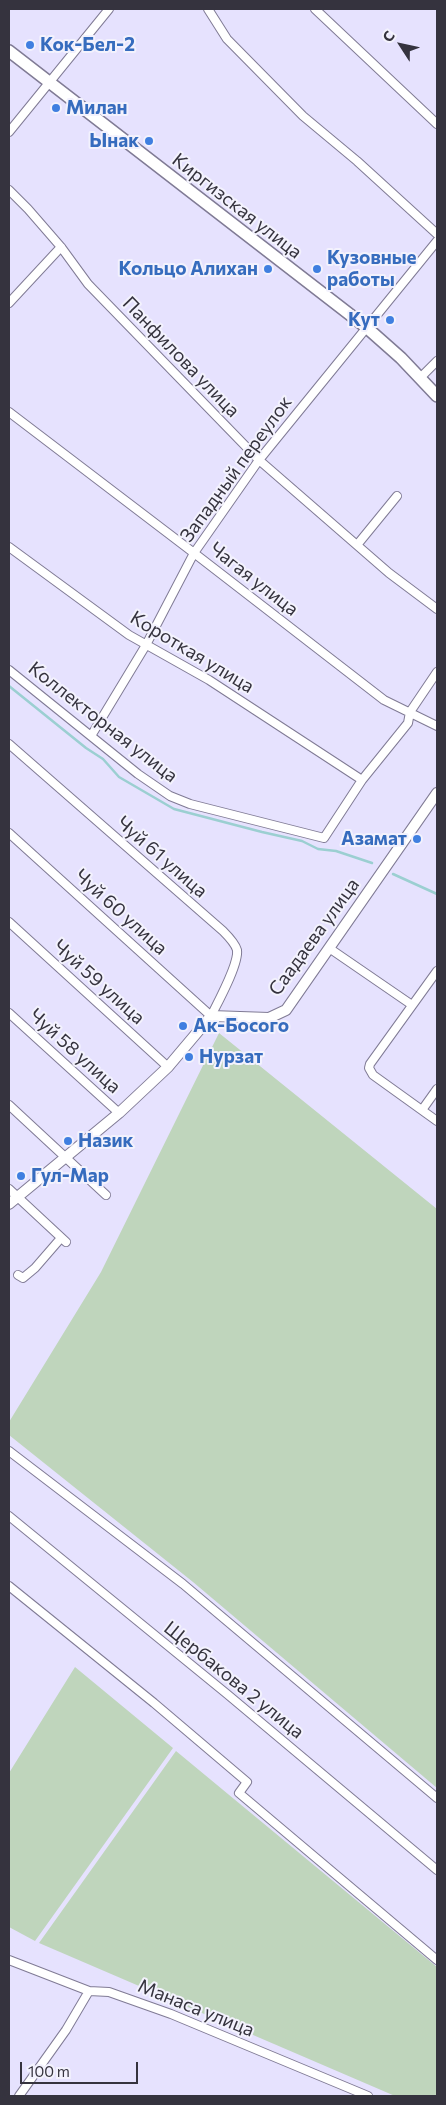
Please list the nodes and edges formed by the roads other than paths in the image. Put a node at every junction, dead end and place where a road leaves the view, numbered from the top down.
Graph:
1 (109, 9) edge
2 (208, 9) edge
3 (315, 9) edge
4 (9, 51) edge
5 (50, 83) junction
6 (437, 124) edge
7 (9, 132) edge
8 (9, 190) edge
9 (437, 234) edge
10 (437, 241) edge
11 (61, 247) junction
12 (9, 303) edge
13 (366, 327) junction
14 (437, 361) edge
15 (420, 378) junction
16 (437, 396) edge
17 (9, 412) edge
18 (259, 460) junction
19 (397, 496) dead end
20 (357, 545) junction
21 (9, 547) edge
22 (194, 553) junction
23 (437, 608) edge
24 (146, 645) junction
25 (9, 670) edge
26 (437, 672) edge
27 (410, 712) junction
28 (437, 726) edge
29 (91, 736) junction
30 (9, 744) edge
31 (362, 780) junction
32 (437, 793) edge
33 (9, 833) edge
34 (9, 922) edge
35 (329, 948) junction
36 (437, 971) edge
37 (412, 1005) junction
38 (9, 1013) edge
39 (211, 1016) junction
40 (168, 1067) junction
41 (437, 1089) edge
42 (9, 1105) edge
43 (422, 1110) junction
44 (119, 1113) junction
45 (437, 1121) edge
46 (66, 1158) junction
47 (9, 1189) edge
48 (106, 1194) dead end
49 (13, 1200) edge
50 (18, 1275) dead end
51 (9, 1451) edge
52 (9, 1516) edge
53 (9, 1586) edge
54 (437, 1798) edge
55 (437, 1870) edge
56 (9, 1960) edge
57 (437, 1960) edge
58 (89, 1991) junction
59 (19, 2096) edge
60 (368, 2096) edge

1 - 5 street
2 - 9 street
3 - 6 street
4 - 5 main road, Киргизская улица
5 - 7 street
5 - 13 main road, Киргизская улица
8 - 11 street, Панфилова улица
10 - 13 street, Западный переулок
11 - 12 street
11 - 18 street, Панфилова улица
13 - 15 main road, Киргизская улица
13 - 18 street, Западный переулок
14 - 15 street
15 - 16 main road, Киргизская улица
17 - 22 street, Чагая улица
18 - 20 street, Панфилова улица
18 - 22 street, Западный переулок
19 - 20 street
20 - 23 street, Панфилова улица
21 - 24 street, Короткая улица
22 - 24 street, Западный переулок
22 - 27 street, Чагая улица
24 - 29 street, Западный переулок
24 - 31 street, Короткая улица
25 - 29 street, Коллекторная улица
26 - 27 street
27 - 28 street, Чагая улица
27 - 31 street
29 - 31 street, Коллекторная улица
30 - 39 street, Чуй 61 улица
32 - 35 street, Саадаева улица
33 - 39 street, Чуй 60 улица
34 - 40 street, Чуй 59 улица
35 - 37 street
35 - 39 street, Саадаева улица
36 - 37 street
37 - 43 street
38 - 44 street, Чуй 58 улица
39 - 40 street
40 - 44 street
41 - 43 street
42 - 46 street
43 - 45 street
44 - 46 street
46 - 48 street
46 - 49 street
47 - 49 street
49 - 50 street
51 - 54 street
52 - 55 street, Щербакова 2 улица
53 - 57 street
56 - 58 street, Манаса улица
58 - 59 street
58 - 60 street, Манаса улица

